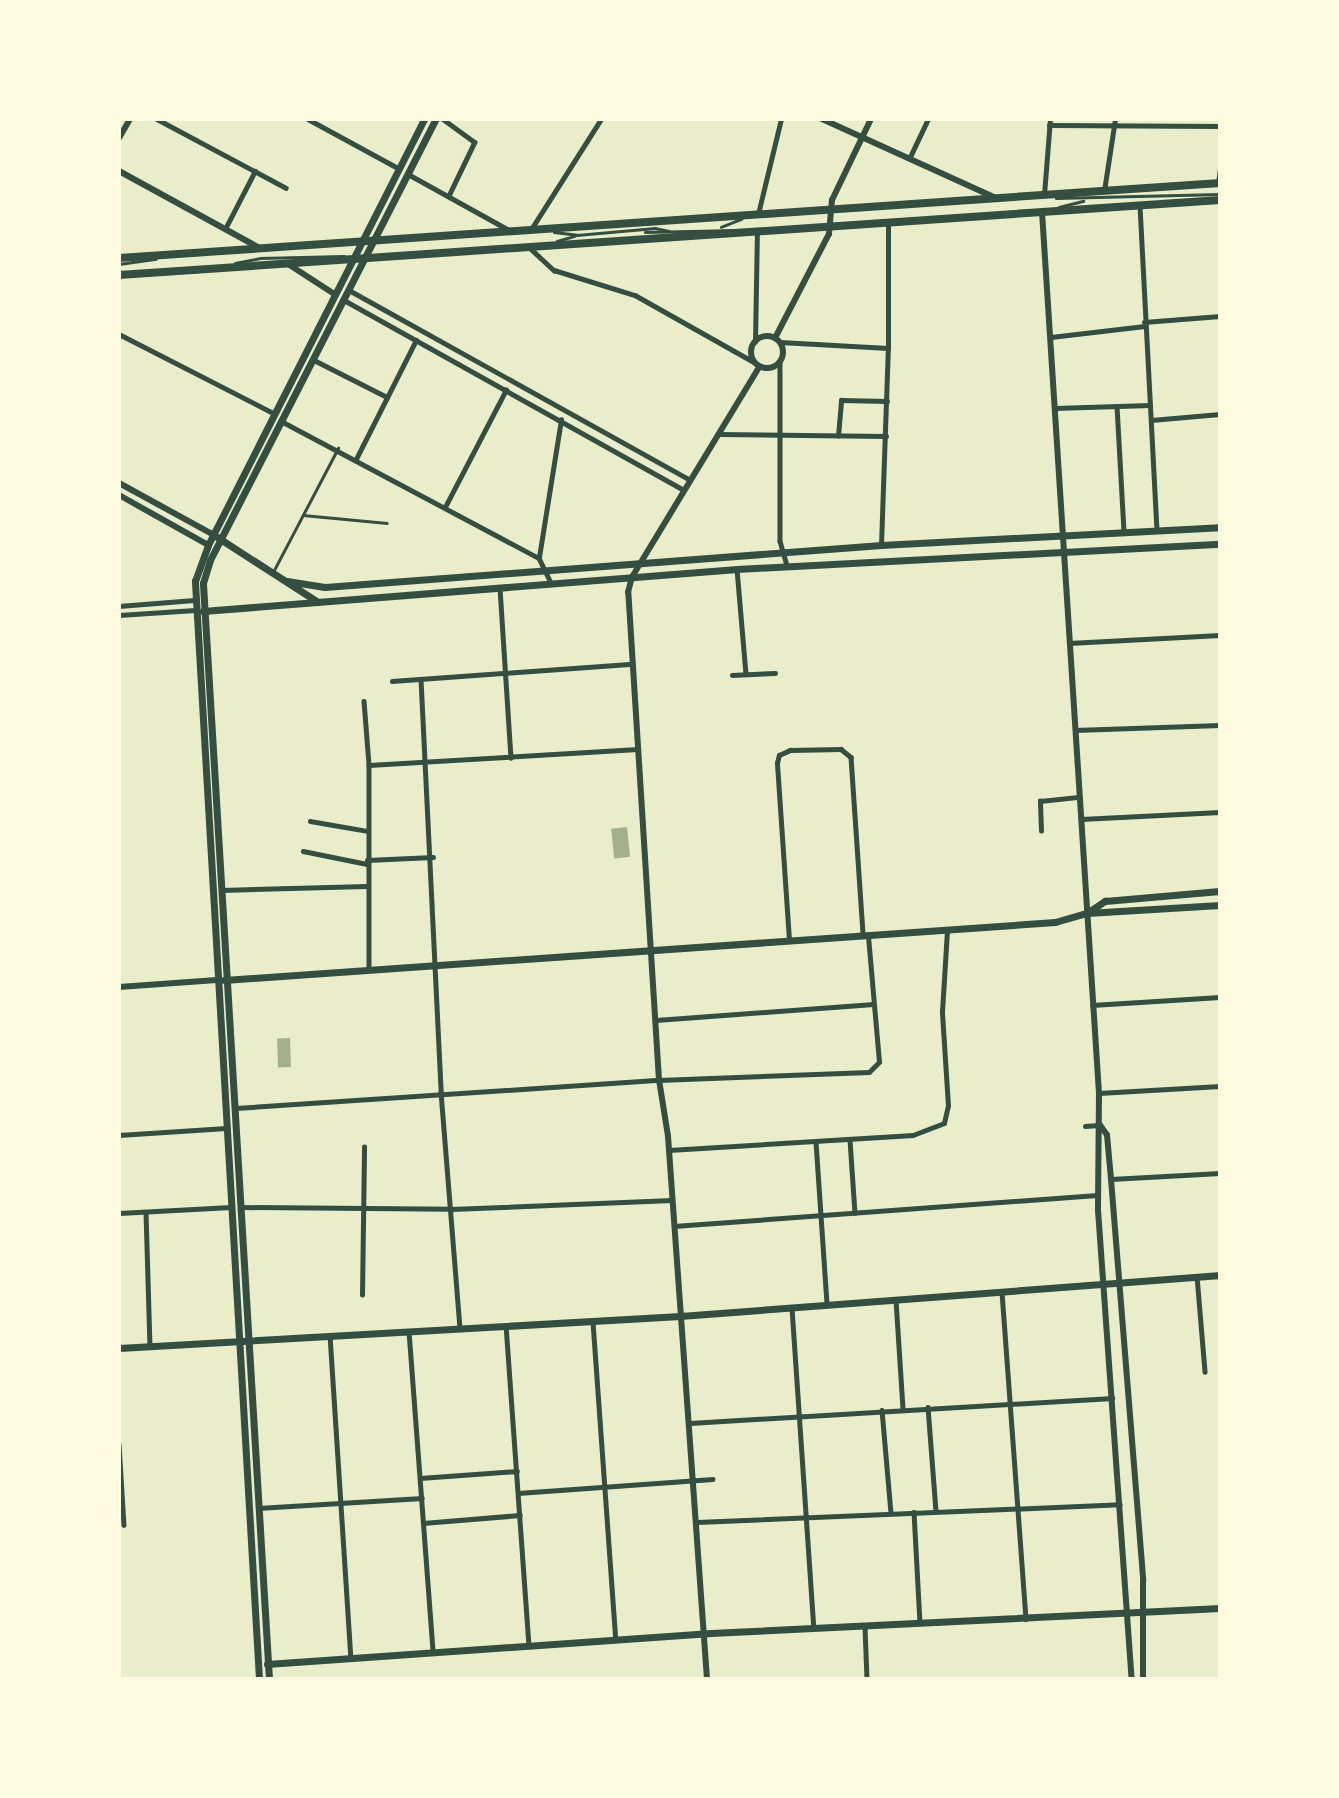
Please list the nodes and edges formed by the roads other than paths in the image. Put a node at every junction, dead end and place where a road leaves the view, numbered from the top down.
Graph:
1 (130, 119) edge
2 (157, 119) edge
3 (308, 119) edge
4 (326, 119) edge
5 (424, 119) edge
6 (436, 119) edge
7 (443, 119) edge
8 (601, 119) edge
9 (781, 119) edge
10 (822, 119) edge
11 (871, 119) edge
12 (928, 119) edge
13 (1049, 122) edge
14 (1115, 122) edge
15 (323, 127) junction
16 (1220, 127) edge
17 (862, 137) junction
18 (119, 138) edge
19 (909, 159) junction
20 (399, 168) junction
21 (1220, 168) edge
22 (119, 171) edge
23 (255, 171) junction
24 (408, 174) junction
25 (1219, 183) edge
26 (286, 188) dead end
27 (1104, 191) junction
28 (1220, 194) edge
29 (449, 196) junction
30 (1042, 197) junction
31 (999, 200) junction
32 (1220, 200) edge
33 (1087, 201) junction
34 (1140, 206) junction
35 (831, 209) junction
36 (1039, 212) junction
37 (748, 216) junction
38 (758, 216) junction
39 (888, 222) junction
40 (833, 225) junction
41 (721, 227) junction
42 (225, 229) junction
43 (543, 230) junction
44 (529, 231) junction
45 (512, 232) junction
46 (747, 232) junction
47 (757, 232) junction
48 (577, 235) junction
49 (373, 242) junction
50 (362, 243) junction
51 (540, 246) junction
52 (529, 247) junction
53 (261, 248) junction
54 (169, 255) junction
55 (119, 258) edge
56 (365, 258) junction
57 (354, 259) junction
58 (119, 264) edge
59 (287, 264) junction
60 (212, 269) junction
61 (119, 275) edge
62 (349, 290) junction
63 (336, 295) junction
64 (344, 300) junction
65 (1220, 316) edge
66 (1144, 324) junction
67 (119, 335) edge
68 (1051, 337) junction
69 (416, 340) junction
70 (778, 340) junction
71 (755, 342) junction
72 (888, 348) junction
73 (468, 356) junction
74 (314, 360) junction
75 (780, 363) junction
76 (756, 364) junction
77 (463, 366) junction
78 (506, 390) junction
79 (387, 397) junction
80 (887, 401) junction
81 (1150, 405) junction
82 (1117, 406) junction
83 (1055, 408) junction
84 (1220, 414) edge
85 (276, 415) junction
86 (561, 420) junction
87 (1151, 420) junction
88 (284, 422) junction
89 (718, 434) junction
90 (782, 434) junction
91 (838, 436) junction
92 (886, 436) junction
93 (338, 448) junction
94 (356, 459) junction
95 (691, 480) junction
96 (119, 483) edge
97 (684, 490) junction
98 (119, 495) edge
99 (445, 507) junction
100 (303, 515) junction
101 (387, 523) dead end
102 (1220, 527) edge
103 (1157, 530) junction
104 (1124, 532) junction
105 (1064, 536) junction
106 (217, 537) junction
107 (1220, 544) edge
108 (881, 545) junction
109 (212, 547) junction
110 (229, 549) junction
111 (1065, 553) junction
112 (781, 554) junction
113 (539, 558) junction
114 (641, 564) junction
115 (788, 566) junction
116 (737, 569) junction
117 (548, 571) junction
118 (273, 572) junction
119 (632, 577) junction
120 (287, 581) junction
121 (551, 583) junction
122 (499, 587) junction
123 (194, 600) junction
124 (318, 602) junction
125 (119, 606) edge
126 (199, 610) junction
127 (119, 615) edge
128 (1220, 635) edge
129 (1069, 643) junction
130 (632, 664) junction
131 (775, 673) dead end
132 (507, 674) junction
133 (746, 674) junction
134 (732, 675) dead end
135 (421, 679) junction
136 (392, 681) dead end
137 (364, 701) dead end
138 (1220, 725) edge
139 (1075, 730) junction
140 (200, 747) junction
141 (212, 748) junction
142 (638, 749) junction
143 (511, 758) junction
144 (424, 763) junction
145 (369, 765) junction
146 (1079, 797) junction
147 (1220, 812) edge
148 (1081, 819) junction
149 (310, 821) dead end
150 (368, 831) junction
151 (1041, 831) dead end
152 (303, 850) dead end
153 (433, 857) junction
154 (367, 862) junction
155 (366, 886) junction
156 (222, 890) junction
157 (1220, 891) edge
158 (1189, 893) junction
159 (1220, 905) edge
160 (1202, 906) junction
161 (1087, 913) junction
162 (947, 929) junction
163 (865, 935) junction
164 (789, 940) junction
165 (651, 950) junction
166 (450, 964) junction
167 (438, 965) junction
168 (369, 968) junction
169 (451, 973) dead end
170 (217, 980) junction
171 (227, 980) junction
172 (119, 987) edge
173 (1220, 997) edge
174 (873, 1004) junction
175 (1092, 1005) junction
176 (656, 1020) junction
177 (659, 1080) junction
178 (1220, 1086) edge
179 (442, 1092) junction
180 (1099, 1093) junction
181 (236, 1108) junction
182 (1100, 1125) junction
183 (1084, 1126) dead end
184 (226, 1128) junction
185 (119, 1135) edge
186 (850, 1140) junction
187 (816, 1142) junction
188 (364, 1147) dead end
189 (669, 1150) junction
190 (1220, 1173) edge
191 (1111, 1179) junction
192 (1097, 1195) junction
193 (672, 1200) junction
194 (231, 1207) junction
195 (240, 1207) junction
196 (360, 1207) junction
197 (451, 1209) junction
198 (1113, 1209) junction
199 (1098, 1210) junction
200 (146, 1212) junction
201 (119, 1213) edge
202 (855, 1213) junction
203 (820, 1216) junction
204 (674, 1226) junction
205 (1220, 1275) edge
206 (1197, 1276) junction
207 (1118, 1284) junction
208 (1103, 1285) junction
209 (1002, 1292) junction
210 (362, 1295) dead end
211 (896, 1300) junction
212 (827, 1305) junction
213 (792, 1307) junction
214 (680, 1315) junction
215 (593, 1321) junction
216 (506, 1324) junction
217 (460, 1327) junction
218 (409, 1330) junction
219 (330, 1334) junction
220 (238, 1339) junction
221 (248, 1339) junction
222 (150, 1345) junction
223 (119, 1348) edge
224 (1205, 1372) dead end
225 (1112, 1398) junction
226 (1008, 1403) junction
227 (928, 1407) junction
228 (903, 1409) junction
229 (883, 1410) junction
230 (800, 1416) junction
231 (690, 1423) junction
232 (119, 1444) edge
233 (517, 1471) junction
234 (420, 1478) junction
235 (712, 1479) dead end
236 (694, 1481) junction
237 (607, 1487) junction
238 (518, 1493) junction
239 (422, 1498) junction
240 (340, 1503) junction
241 (1120, 1504) junction
242 (1016, 1507) junction
243 (257, 1508) junction
244 (936, 1511) junction
245 (914, 1512) junction
246 (891, 1513) junction
247 (520, 1515) junction
248 (806, 1517) junction
249 (423, 1522) junction
250 (697, 1522) junction
251 (124, 1525) dead end
252 (1220, 1608) edge
253 (1140, 1613) junction
254 (1129, 1614) junction
255 (1026, 1619) junction
256 (920, 1624) junction
257 (865, 1627) junction
258 (814, 1628) junction
259 (703, 1633) junction
260 (616, 1639) junction
261 (529, 1646) junction
262 (433, 1653) junction
263 (351, 1658) junction
264 (269, 1664) junction
265 (259, 1676) edge
266 (269, 1678) edge
267 (707, 1679) edge
268 (867, 1679) edge
269 (1132, 1679) edge
270 (1143, 1679) edge

1 - 18 street
2 - 23 street
3 - 15 street
4 - 15 street
5 - 20 main road
6 - 24 main road
7 - 29 street
8 - 44 street
9 - 38 street
10 - 17 street
11 - 17 street
12 - 19 street
13 - 14 street
13 - 30 street
14 - 16 street
14 - 27 street
15 - 20 street
17 - 19 street
17 - 35 street
19 - 31 street
20 - 50 main road
21 - 25 street
22 - 42 street
23 - 26 street
23 - 42 street
24 - 29 street
24 - 49 main road
25 - 27 highway
27 - 30 highway
28 - 33 lane
29 - 45 street
30 - 31 highway
30 - 33 lane
31 - 35 highway
32 - 34 highway
33 - 36 lane
34 - 36 highway
34 - 66 street
35 - 38 highway
35 - 40 street
36 - 39 highway
36 - 68 street
37 - 38 highway
37 - 41 lane
37 - 43 highway
39 - 40 highway
39 - 72 street
40 - 47 highway
40 - 70 street
41 - 46 lane
41 - 48 lane
42 - 53 street
43 - 44 highway
43 - 48 lane
44 - 45 highway
45 - 49 highway
46 - 47 highway
46 - 51 highway
47 - 71 street
48 - 51 lane
49 - 50 highway
49 - 56 main road
50 - 53 highway
50 - 57 main road
51 - 52 highway
52 - 56 highway
52 - 76 street
53 - 54 highway
54 - 55 highway
54 - 58 lane
56 - 57 highway
56 - 62 main road
57 - 59 highway
57 - 60 lane
57 - 63 main road
59 - 60 highway
59 - 63 street
60 - 61 highway
62 - 64 main road
62 - 73 street
63 - 85 main road
64 - 69 street
64 - 74 main road
65 - 66 street
66 - 68 street
66 - 81 street
67 - 85 street
68 - 83 street
69 - 77 street
69 - 79 street
70 - 71 street
70 - 72 street
70 - 75 street
71 - 76 street
72 - 80 street
73 - 77 street
73 - 95 street
74 - 79 street
74 - 88 main road
75 - 76 street
75 - 90 street
76 - 89 street
77 - 78 street
78 - 86 street
78 - 99 street
79 - 94 street
80 - 91 street
80 - 92 street
81 - 82 street
81 - 87 street
82 - 83 street
82 - 104 street
83 - 105 street
84 - 87 street
85 - 106 main road
86 - 97 street
86 - 113 street
87 - 103 street
88 - 93 street
88 - 106 main road
89 - 90 street
89 - 95 street
90 - 91 street
90 - 112 street
91 - 92 street
92 - 108 street
93 - 94 street
93 - 100 lane
94 - 99 street
95 - 97 street
96 - 106 street
97 - 114 street
98 - 109 street
99 - 113 street
100 - 101 lane
100 - 118 lane
102 - 103 main road
103 - 104 main road
104 - 105 main road
105 - 108 main road
105 - 111 street
106 - 109 main road
106 - 110 main road
107 - 111 main road
108 - 112 main road
109 - 110 main road
109 - 123 main road
109 - 126 main road
110 - 118 main road
111 - 115 main road
111 - 129 street
112 - 114 main road
112 - 115 street
113 - 117 street
114 - 117 main road
114 - 119 street
115 - 116 main road
116 - 119 main road
116 - 133 street
117 - 120 main road
117 - 121 street
118 - 120 main road
119 - 121 main road
119 - 130 street
120 - 124 main road
121 - 122 main road
122 - 124 main road
122 - 132 street
123 - 125 street
123 - 126 main road
124 - 126 main road
126 - 127 street
126 - 140 main road
126 - 141 main road
128 - 129 street
129 - 139 street
130 - 132 street
130 - 142 street
131 - 133 street
132 - 135 street
132 - 143 street
133 - 134 street
135 - 136 street
135 - 144 street
137 - 145 street
138 - 139 street
139 - 146 street
140 - 141 main road
140 - 170 main road
141 - 156 main road
142 - 143 street
142 - 165 street
143 - 144 street
144 - 145 street
144 - 153 street
145 - 150 street
146 - 148 street
146 - 151 street
147 - 148 street
148 - 161 street
149 - 150 street
150 - 154 street
152 - 154 street
153 - 154 street
153 - 167 street
154 - 155 street
155 - 156 street
155 - 168 street
156 - 171 main road
157 - 158 main road
158 - 160 main road
158 - 161 main road
159 - 160 main road
160 - 161 main road
161 - 162 main road
161 - 175 street
162 - 163 main road
162 - 186 street
163 - 164 main road
163 - 164 street
163 - 174 street
164 - 165 main road
165 - 166 main road
165 - 176 street
166 - 167 main road
166 - 169 street
167 - 168 main road
167 - 179 street
168 - 171 main road
170 - 171 main road
170 - 172 street
170 - 184 main road
171 - 181 main road
173 - 175 street
174 - 176 street
174 - 177 street
175 - 180 street
176 - 177 street
177 - 179 street
177 - 189 street
178 - 180 street
179 - 181 street
179 - 197 street
180 - 182 street
181 - 195 main road
182 - 183 street
182 - 191 street
182 - 192 street
184 - 185 street
184 - 194 main road
186 - 187 street
186 - 202 street
187 - 189 street
187 - 203 street
188 - 196 street
189 - 193 street
190 - 191 street
191 - 198 street
192 - 199 street
192 - 202 street
193 - 197 street
193 - 204 street
194 - 200 street
194 - 220 main road
195 - 196 street
195 - 221 main road
196 - 197 street
196 - 210 street
197 - 217 street
198 - 199 street
198 - 207 street
199 - 208 street
200 - 201 street
200 - 222 street
202 - 203 street
203 - 204 street
203 - 212 street
204 - 214 street
205 - 206 main road
206 - 207 main road
206 - 224 street
207 - 208 main road
207 - 253 street
208 - 209 main road
208 - 225 street
209 - 211 main road
209 - 226 street
211 - 212 main road
211 - 228 street
212 - 213 main road
213 - 214 main road
213 - 230 street
214 - 215 main road
214 - 231 street
215 - 216 main road
215 - 237 street
216 - 217 main road
216 - 233 street
217 - 218 main road
218 - 219 main road
218 - 234 street
219 - 221 main road
219 - 240 street
220 - 221 main road
220 - 222 main road
220 - 265 main road
221 - 243 main road
222 - 223 main road
225 - 226 street
225 - 241 street
226 - 227 street
226 - 242 street
227 - 228 street
227 - 244 street
228 - 229 street
229 - 230 street
229 - 246 street
230 - 231 street
230 - 248 street
231 - 236 street
232 - 251 street
233 - 234 street
233 - 238 street
234 - 239 street
235 - 236 street
236 - 237 street
236 - 250 street
237 - 238 street
237 - 260 street
238 - 247 street
239 - 240 street
239 - 249 street
240 - 243 street
240 - 263 street
241 - 242 street
241 - 254 street
242 - 244 street
242 - 255 street
243 - 264 main road
244 - 245 street
245 - 246 street
245 - 256 street
246 - 248 street
247 - 249 street
247 - 261 street
248 - 250 street
248 - 258 street
249 - 262 street
250 - 259 street
252 - 253 main road
253 - 254 main road
253 - 270 street
254 - 255 main road
254 - 269 street
255 - 256 main road
256 - 257 main road
257 - 258 main road
257 - 268 street
258 - 259 main road
259 - 260 main road
259 - 267 street
260 - 261 main road
261 - 262 main road
262 - 263 main road
263 - 264 main road
264 - 265 main road
264 - 266 main road

